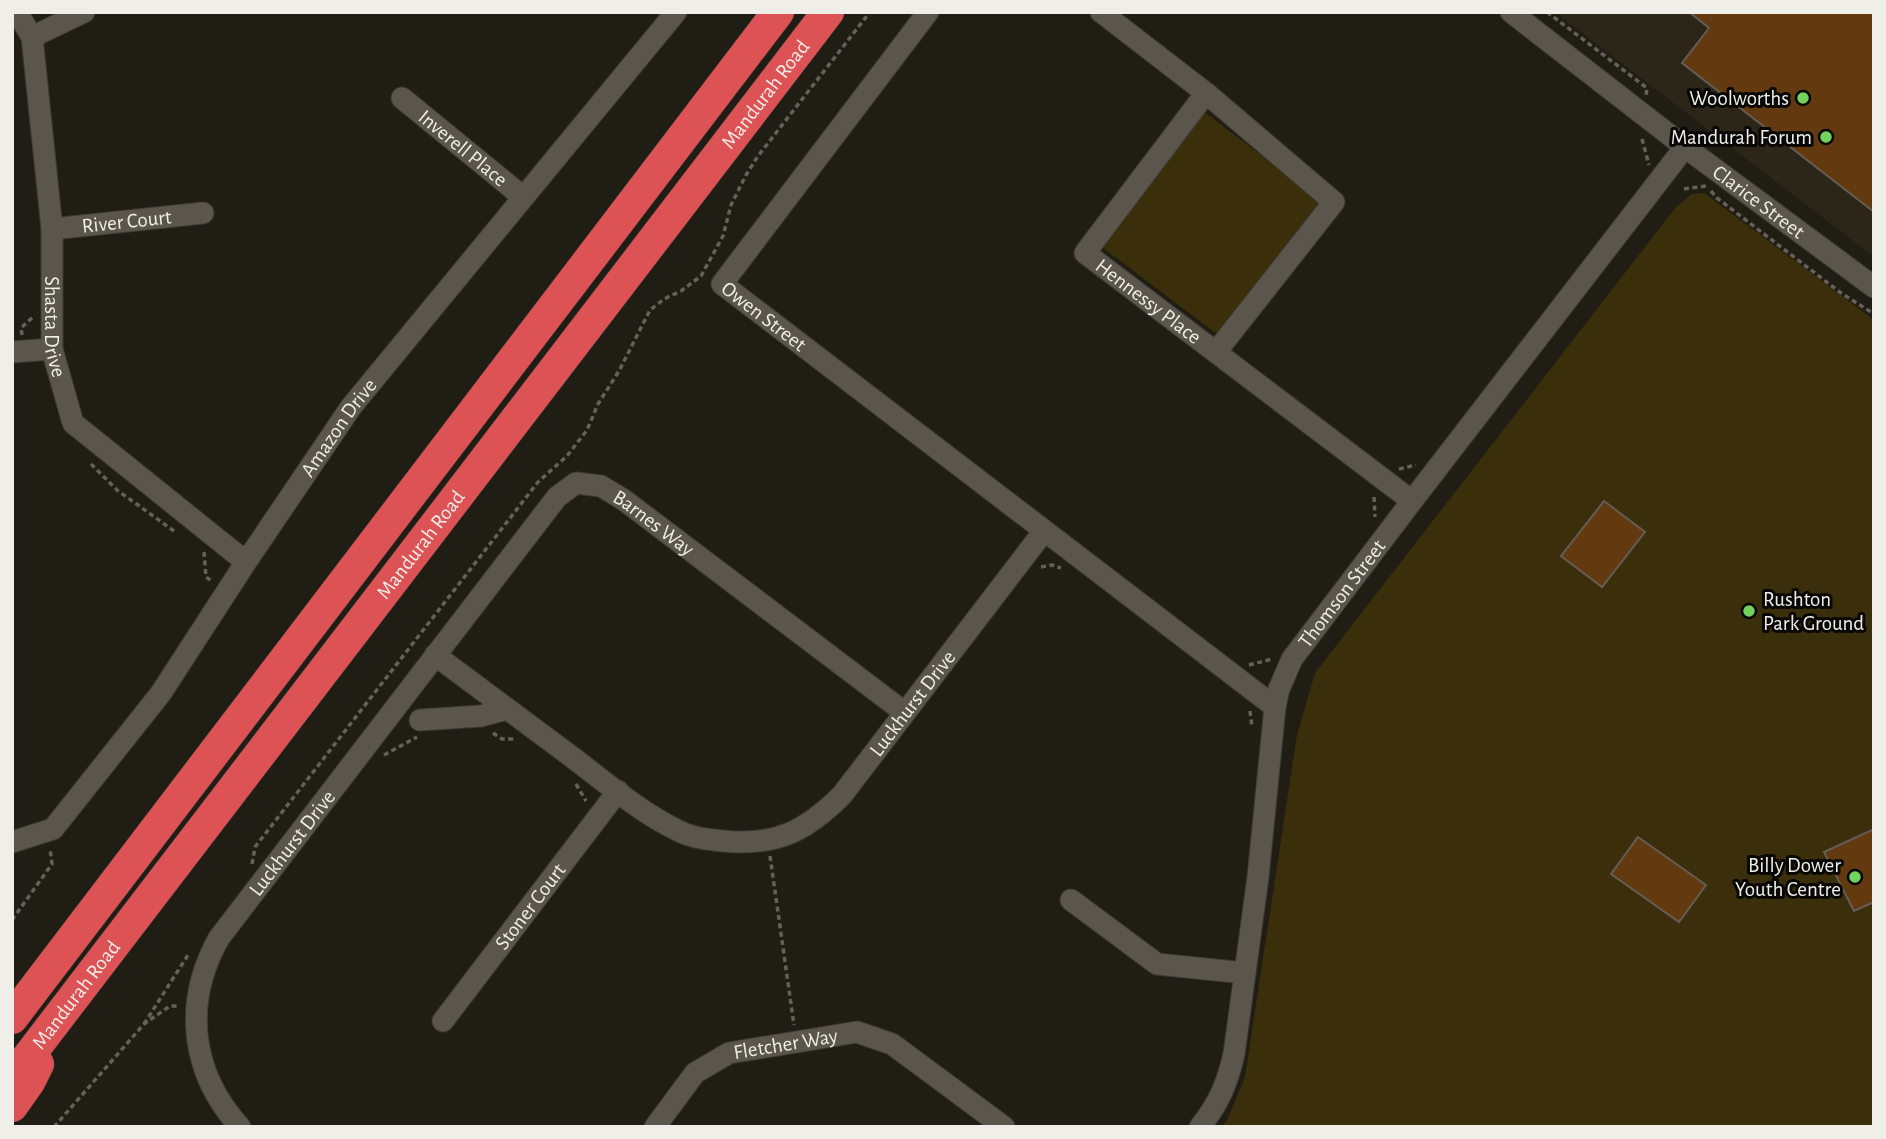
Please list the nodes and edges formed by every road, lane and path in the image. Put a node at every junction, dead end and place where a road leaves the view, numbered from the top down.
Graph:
1 (17, 12) edge
2 (84, 12) edge
3 (778, 12) edge
4 (828, 12) edge
5 (870, 12) edge
6 (928, 12) edge
7 (1101, 12) edge
8 (1511, 12) edge
9 (675, 13) edge
10 (32, 37) junction
11 (1206, 93) junction
12 (402, 97) dead end
13 (1685, 147) junction
14 (1684, 189) dead end
15 (523, 197) junction
16 (203, 213) dead end
17 (52, 229) junction
18 (1874, 287) edge
19 (36, 314) dead end
20 (1874, 314) edge
21 (52, 349) junction
22 (17, 351) edge
23 (1216, 352) junction
24 (87, 459) dead end
25 (1412, 500) junction
26 (1044, 531) junction
27 (182, 536) dead end
28 (204, 552) dead end
29 (246, 562) junction
30 (1036, 568) dead end
31 (1064, 569) dead end
32 (226, 593) junction
33 (435, 656) junction
34 (1275, 707) junction
35 (507, 709) junction
36 (904, 712) junction
37 (421, 728) joint
38 (489, 730) dead end
39 (524, 740) dead end
40 (352, 764) junction
41 (573, 780) dead end
42 (618, 791) junction
43 (592, 824) junction
44 (50, 840) dead end
45 (12, 842) edge
46 (775, 851) dead end
47 (769, 852) junction
48 (761, 854) dead end
49 (252, 866) dead end
50 (1071, 901) dead end
51 (12, 920) edge
52 (188, 955) dead end
53 (1245, 973) junction
54 (71, 1001) junction
55 (195, 1010) junction
56 (12, 1018) edge
57 (443, 1021) dead end
58 (144, 1024) junction
59 (797, 1042) junction
60 (12, 1078) edge
61 (12, 1106) edge
62 (54, 1127) edge
63 (240, 1127) edge
64 (655, 1127) edge
65 (1004, 1127) edge
66 (1200, 1127) edge

1 - 10 street, Shasta Drive
2 - 10 street
3 - 56 highway, Mandurah Road
4 - 54 highway, Mandurah Road
5 - 49 path
6 - 26 street, Owen Street
7 - 11 street
8 - 13 street, Clarice Street
9 - 15 street, Amazon Drive
10 - 17 street, Shasta Drive
11 - 23 street
11 - 23 street, Hennessy Place
12 - 15 street, Inverell Place
13 - 18 street, Clarice Street
13 - 25 street, Thomson Street
14 - 20 path
15 - 29 street, Amazon Drive
16 - 17 street, River Court
17 - 21 street, Shasta Drive
19 - 22 path
21 - 22 street
21 - 29 street, Shasta Drive
23 - 25 street, Hennessy Place
24 - 27 path
25 - 34 street, Thomson Street
26 - 34 street
26 - 36 street, Luckhurst Drive
28 - 32 path
29 - 32 street, Amazon Drive
30 - 31 path
32 - 45 street, Amazon Drive
33 - 35 street, Luckhurst Drive
33 - 36 street, Barnes Way
33 - 40 street, Luckhurst Drive
34 - 53 street, Thomson Street
35 - 37 street
35 - 42 street, Luckhurst Drive
36 - 42 street, Luckhurst Drive
37 - 40 path
38 - 39 path
40 - 55 street, Luckhurst Drive
41 - 43 path
42 - 43 street, Stoner Court
43 - 57 street, Stoner Court
44 - 51 path
46 - 47 path
47 - 48 path
47 - 59 path
50 - 53 street
52 - 58 path
53 - 66 street, Thomson Street
54 - 60 highway, Mandurah Road
54 - 61 highway
55 - 58 path
55 - 63 street, Luckhurst Drive
58 - 62 path
59 - 64 street, Fletcher Way
59 - 65 street, Fletcher Way

